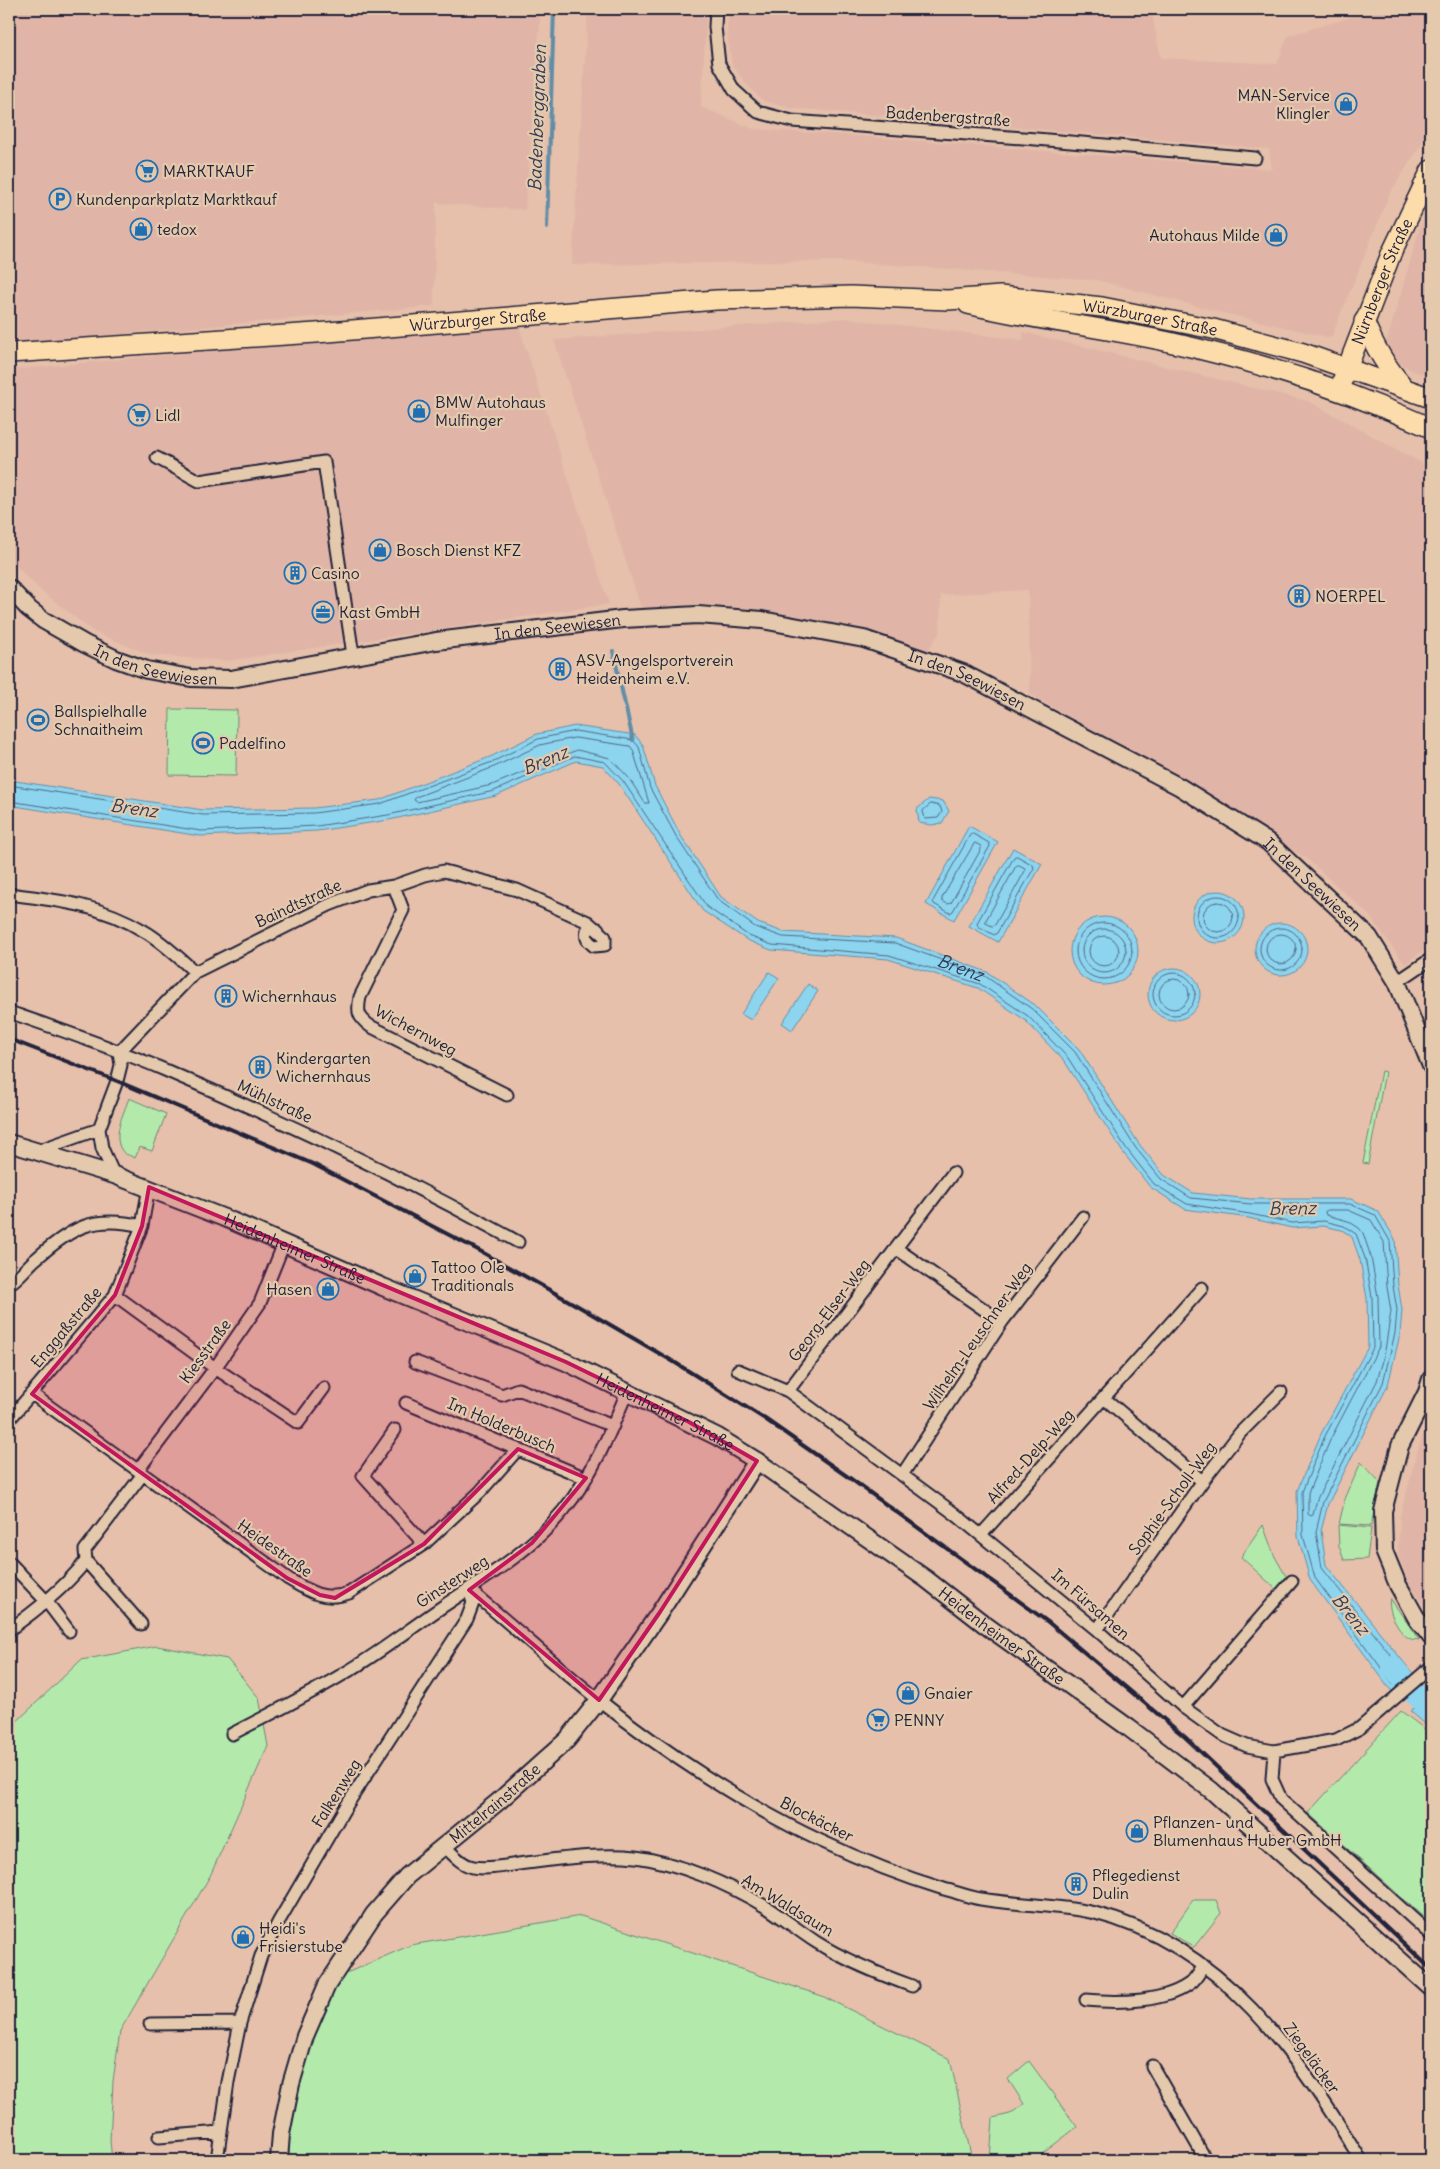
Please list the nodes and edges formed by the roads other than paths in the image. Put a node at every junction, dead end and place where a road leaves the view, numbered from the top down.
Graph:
1 (716, 9) edge
2 (1255, 158) dead end
3 (1431, 170) edge
4 (948, 300) junction
5 (1364, 321) junction
6 (14, 350) edge
7 (1347, 368) junction
8 (1404, 387) junction
9 (1339, 390) junction
10 (1431, 398) edge
11 (1431, 428) edge
12 (157, 458) dead end
13 (9, 588) edge
14 (353, 655) junction
15 (394, 886) junction
16 (9, 894) edge
17 (598, 929) dead end
18 (1431, 959) edge
19 (195, 972) junction
20 (1397, 982) junction
21 (9, 1012) edge
22 (119, 1052) junction
23 (1431, 1066) edge
24 (507, 1095) dead end
25 (99, 1129) junction
26 (9, 1143) edge
27 (37, 1151) junction
28 (953, 1173) dead end
29 (114, 1175) junction
30 (149, 1188) junction
31 (1083, 1217) dead end
32 (142, 1226) junction
33 (518, 1242) dead end
34 (284, 1243) junction
35 (897, 1249) junction
36 (9, 1284) edge
37 (1202, 1288) dead end
38 (115, 1295) junction
39 (1002, 1322) junction
40 (415, 1362) dead end
41 (215, 1368) junction
42 (738, 1370) dead end
43 (1431, 1379) edge
44 (324, 1388) dead end
45 (788, 1391) junction
46 (627, 1392) junction
47 (1281, 1392) dead end
48 (32, 1394) junction
49 (1104, 1398) junction
50 (406, 1403) dead end
51 (9, 1420) edge
52 (613, 1426) junction
53 (395, 1430) dead end
54 (518, 1449) junction
55 (757, 1461) junction
56 (140, 1472) junction
57 (902, 1475) junction
58 (586, 1478) junction
59 (1202, 1481) junction
60 (981, 1535) junction
61 (424, 1544) junction
62 (86, 1561) junction
63 (9, 1562) edge
64 (1292, 1581) dead end
65 (469, 1590) junction
66 (47, 1602) junction
67 (141, 1624) dead end
68 (9, 1630) edge
69 (1097, 1630) junction
70 (69, 1632) dead end
71 (1431, 1637) edge
72 (1429, 1669) edge
73 (598, 1700) junction
74 (1183, 1707) junction
75 (232, 1734) dead end
76 (1274, 1751) junction
77 (443, 1845) junction
78 (1431, 1935) edge
79 (1204, 1965) junction
80 (1227, 1983) joint
81 (912, 1986) dead end
82 (1431, 1988) edge
83 (1086, 2000) dead end
84 (240, 2023) junction
85 (150, 2024) dead end
86 (1152, 2066) dead end
87 (221, 2132) junction
88 (159, 2137) dead end
89 (217, 2160) edge
90 (279, 2160) edge
91 (1206, 2160) edge
92 (1361, 2160) edge

1 - 2 street, Badenbergstraße
3 - 5 main road, Nürnberger Straße
4 - 6 main road, Würzburger Straße
4 - 7 main road, Würzburger Straße
4 - 9 main road, Würzburger Straße
5 - 7 main road, Nürnberger Straße
5 - 8 main road
7 - 8 main road, Würzburger Straße
7 - 9 main road, Nürnberger Straße
8 - 10 main road, Würzburger Straße
9 - 11 main road, Würzburger Straße
12 - 14 street
13 - 14 street, In den Seewiesen
14 - 20 street, In den Seewiesen
15 - 17 street, Baindtstraße
15 - 19 street, Baindtstraße
15 - 24 street, Wichernweg
16 - 19 street
18 - 20 street
19 - 22 street, Baindtstraße
20 - 23 street, In den Seewiesen
21 - 22 street, Mühlstraße
22 - 25 street
22 - 33 street, Mühlstraße
25 - 27 street
25 - 29 street
26 - 27 street, Heidenheimer Straße
27 - 29 street, Heidenheimer Straße
28 - 35 street, Georg-Elser-Weg
29 - 30 street, Heidenheimer Straße
30 - 32 street, Enggaßstraße
30 - 34 street, Heidenheimer Straße
31 - 39 street, Wilhelm-Leuschner-Weg
32 - 36 street
32 - 38 street, Enggaßstraße
34 - 41 street, Kiesstraße
34 - 46 street, Heidenheimer Straße
35 - 39 street
35 - 45 street, Georg-Elser-Weg
37 - 49 street, Alfred-Delp-Weg
38 - 41 street
38 - 48 street, Enggaßstraße
39 - 57 street, Wilhelm-Leuschner-Weg
40 - 52 street, Im Holderbusch
41 - 44 street
41 - 56 street, Kiesstraße
42 - 45 street, Im Fürsamen
43 - 71 street
45 - 57 street, Im Fürsamen
46 - 52 street, Ginsterweg
46 - 55 street, Heidenheimer Straße
47 - 59 street, Sophie-Scholl-Weg
48 - 51 street, Enggaßstraße
48 - 56 street, Heidestraße
49 - 59 street
49 - 60 street, Alfred-Delp-Weg
50 - 54 street, Im Holderbusch
52 - 58 street, Ginsterweg
53 - 61 street
54 - 58 street, Im Holderbusch
54 - 61 street, Heidestraße
55 - 73 street, Mittelrainstraße
55 - 82 street, Heidenheimer Straße
56 - 61 street, Heidestraße
56 - 62 street, Kiesstraße
57 - 60 street, Im Fürsamen
58 - 65 street, Ginsterweg
59 - 69 street, Sophie-Scholl-Weg
60 - 69 street, Im Fürsamen
62 - 66 street
62 - 67 street
63 - 66 street
64 - 74 street
65 - 73 street, Blockäcker
65 - 75 street, Ginsterweg
65 - 84 street, Falkenweg
66 - 68 street
66 - 70 street
69 - 74 street, Im Fürsamen
72 - 76 street, Im Fürsamen
73 - 77 street, Mittelrainstraße
73 - 79 street, Blockäcker
74 - 76 street, Im Fürsamen
76 - 78 street
77 - 81 street, Am Waldsaum
77 - 90 street, Mittelrainstraße
79 - 80 street, Blockäcker
79 - 83 street
80 - 92 street, Ziegeläcker
84 - 85 street
84 - 87 street, Falkenweg
86 - 91 street
87 - 88 street
87 - 89 street, Falkenweg

